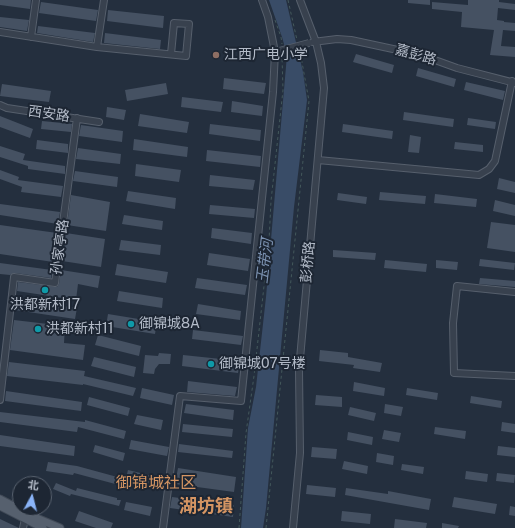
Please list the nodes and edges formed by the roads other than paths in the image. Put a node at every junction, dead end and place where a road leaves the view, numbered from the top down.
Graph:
1 (36, 0) edge
2 (104, 0) edge
3 (262, 0) edge
4 (300, 0) edge
5 (0, 32) edge
6 (31, 37) junction
7 (312, 42) junction
8 (97, 47) junction
9 (279, 51) junction
10 (171, 54) junction
11 (514, 82) edge
12 (0, 105) edge
13 (77, 118) junction
14 (99, 122) dead end
15 (318, 160) junction
16 (515, 292) edge
17 (515, 376) edge
18 (0, 400) edge
19 (0, 499) edge
20 (0, 506) edge
21 (25, 520) junction
22 (23, 528) edge
23 (43, 528) edge
24 (60, 528) edge
25 (164, 528) edge
26 (293, 528) edge

1 - 6 street
2 - 8 street
3 - 9 street
4 - 7 street, 彭桥路
5 - 6 street
6 - 8 street
7 - 9 street, 嘉彭路, bridge
7 - 11 street, 嘉彭路
7 - 15 street, 彭桥路
8 - 10 street
9 - 25 street
10 - 10 street
11 - 15 street
12 - 13 street, 西安路
13 - 14 street, 西安路
13 - 18 street, 孙家亭路
15 - 26 street, 彭桥路
16 - 17 street
19 - 24 main road
20 - 21 main road
21 - 22 street
21 - 23 main road

